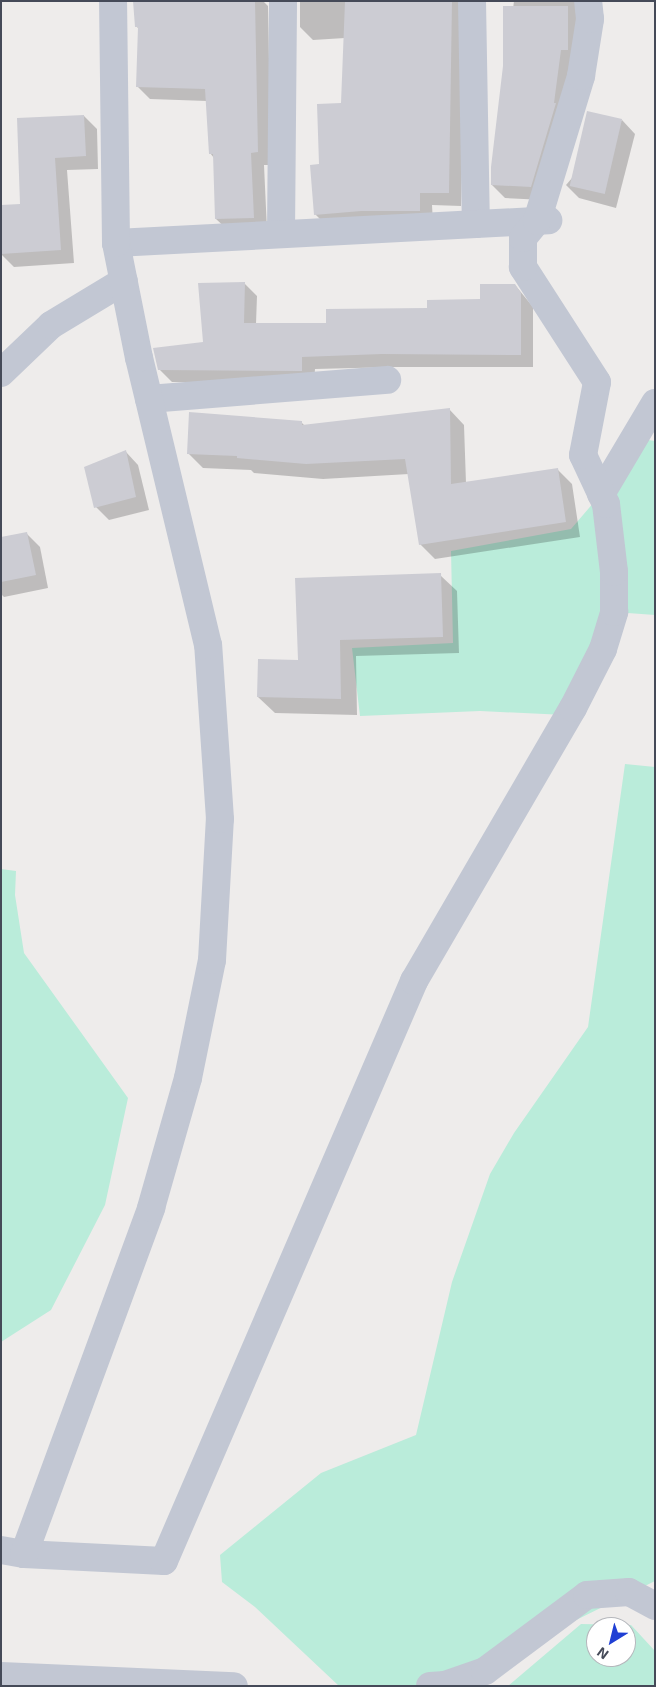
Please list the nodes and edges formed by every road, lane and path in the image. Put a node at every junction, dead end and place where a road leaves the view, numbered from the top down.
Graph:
1 (113, 1) edge
2 (283, 1) edge
3 (472, 1) edge
4 (588, 1) edge
5 (547, 220) junction
6 (476, 224) junction
7 (281, 234) junction
8 (116, 243) junction
9 (124, 281) junction
10 (1, 373) edge
11 (387, 380) dead end
12 (149, 399) junction
13 (655, 402) edge
14 (601, 494) junction
15 (12, 1552) edge
16 (655, 1606) edge
17 (1, 1676) edge
18 (234, 1686) edge
19 (430, 1686) edge

1 - 8 street
2 - 7 street
3 - 6 street
4 - 5 street
5 - 6 street
5 - 14 street
6 - 7 street
7 - 8 street
8 - 9 street
9 - 10 street
9 - 12 street
11 - 12 street
12 - 15 street
13 - 14 street
14 - 15 street
16 - 19 street
17 - 18 street

